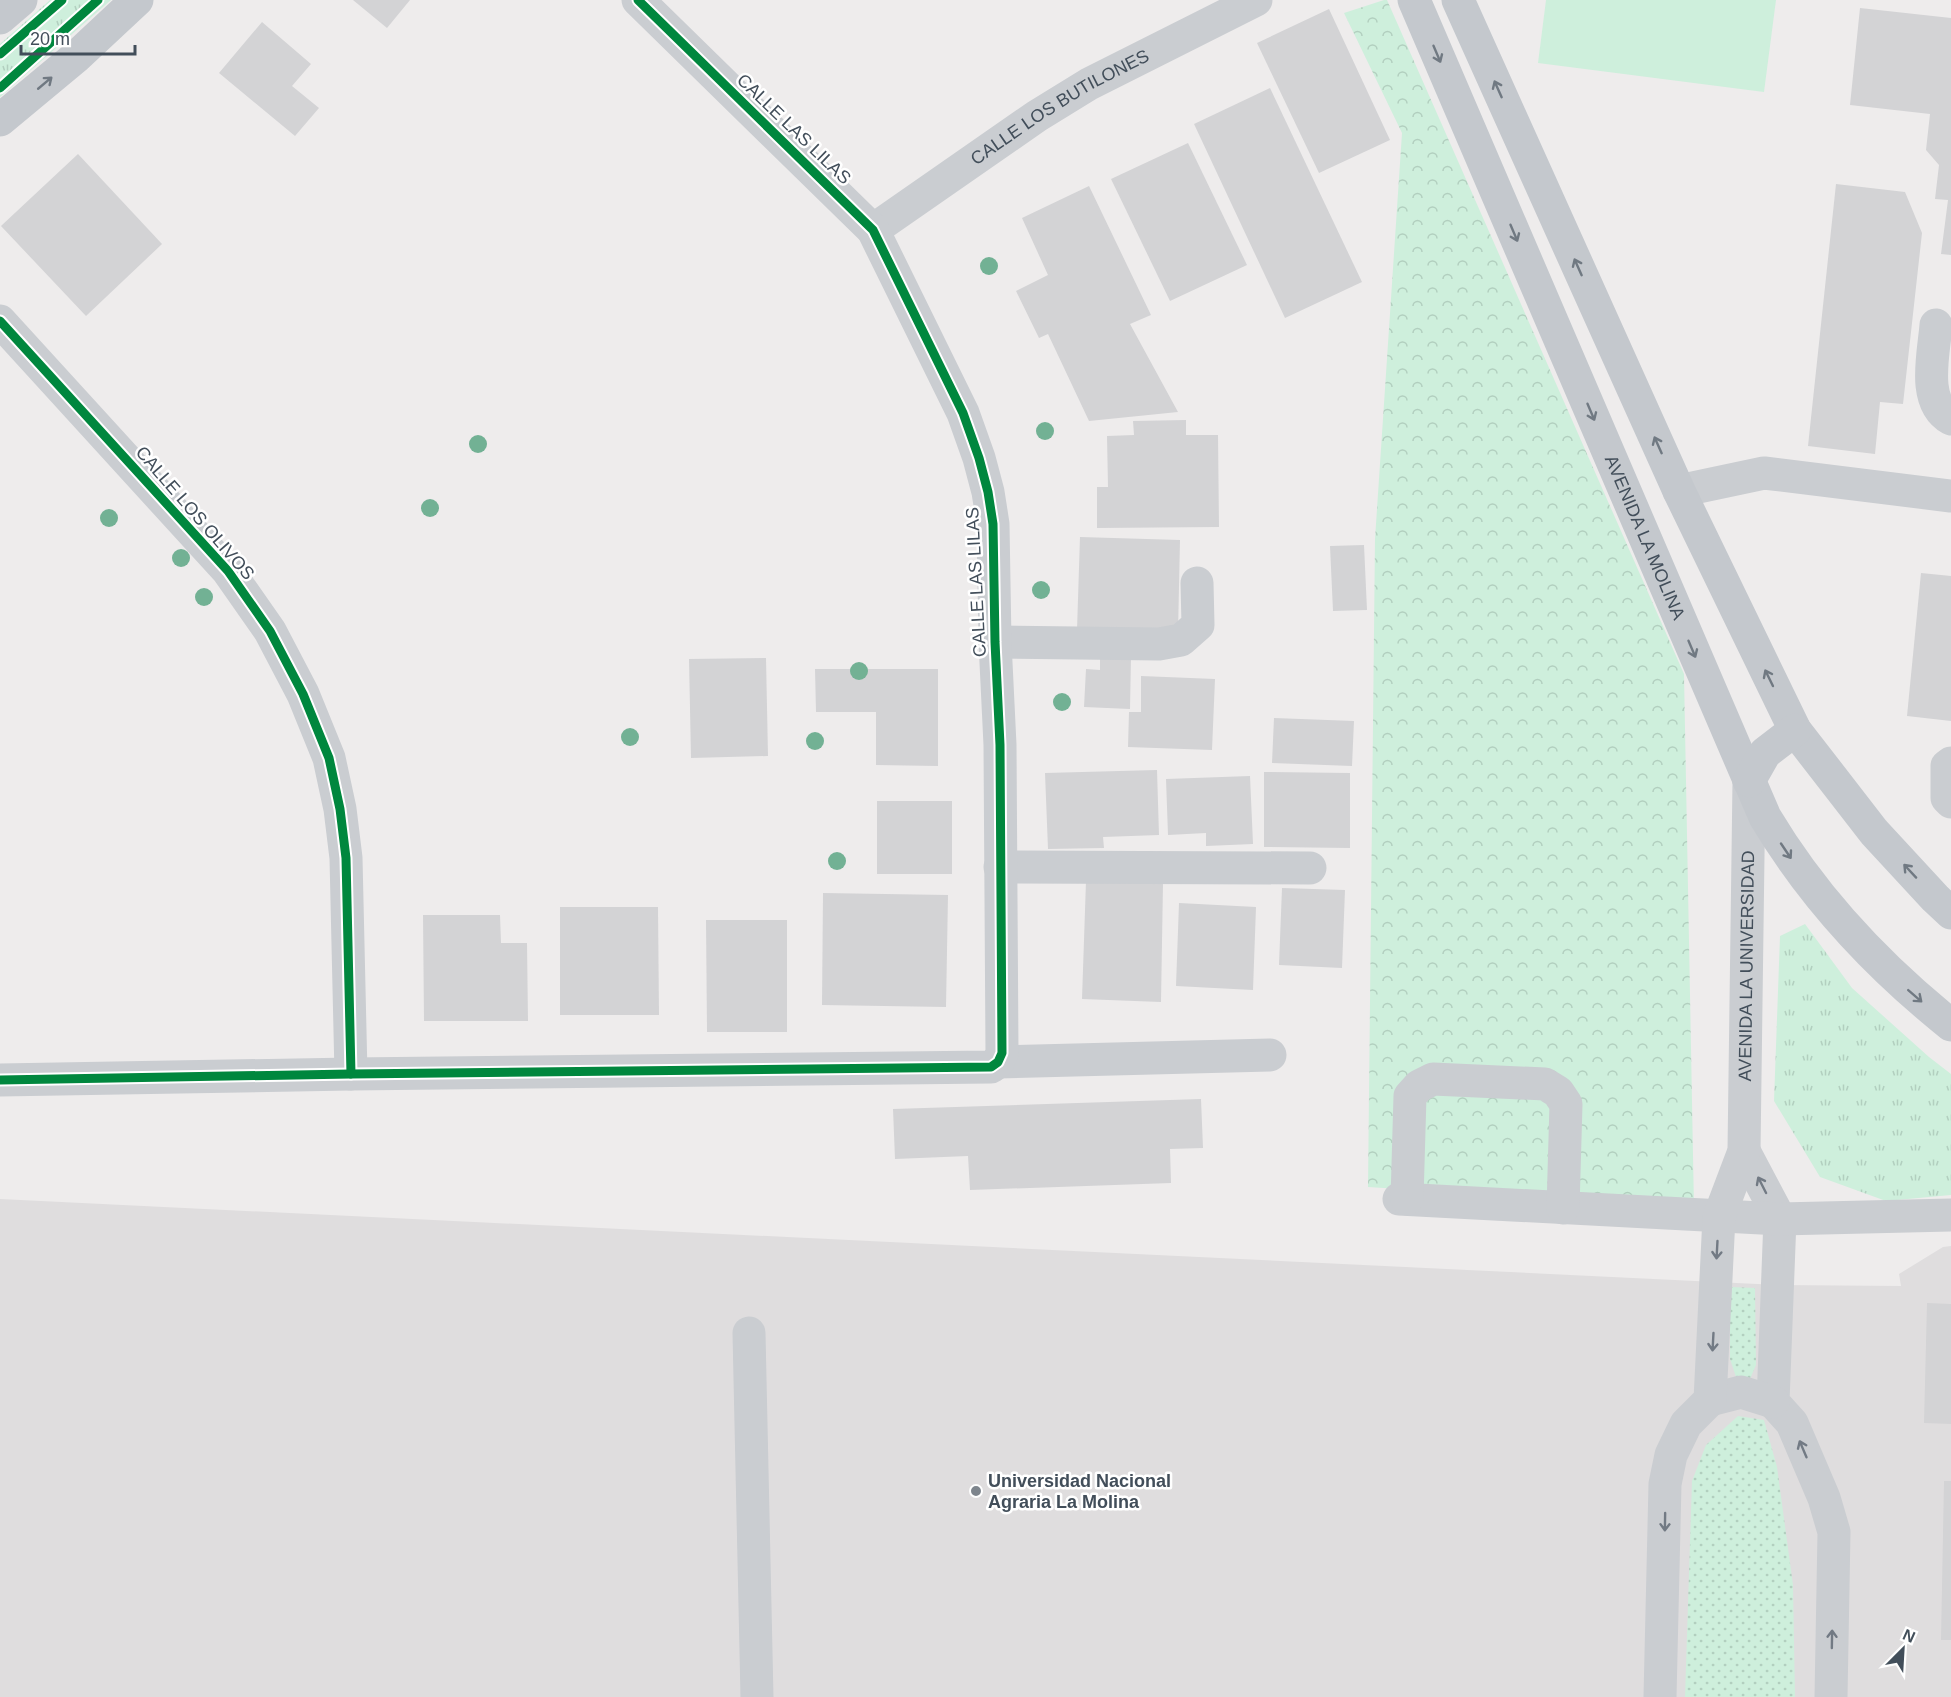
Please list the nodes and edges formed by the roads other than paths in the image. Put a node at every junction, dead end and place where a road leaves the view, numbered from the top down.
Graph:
1 (21, 0) edge
2 (137, 0) edge
3 (638, 0) edge
4 (1256, 0) edge
5 (1414, 0) edge
6 (1458, 0) edge
7 (0, 18) edge
8 (0, 120) edge
9 (873, 230) junction
10 (0, 321) edge
11 (1936, 324) dead end
12 (1951, 419) edge
13 (1679, 491) junction
14 (1951, 496) edge
15 (1197, 583) dead end
16 (995, 642) junction
17 (1795, 730) junction
18 (1951, 763) edge
19 (1749, 781) junction
20 (1951, 802) edge
21 (1000, 867) junction
22 (1310, 868) dead end
23 (1951, 912) edge
24 (1951, 1025) edge
25 (1270, 1055) dead end
26 (995, 1064) junction
27 (351, 1074) junction
28 (0, 1080) edge
29 (1744, 1150) junction
30 (1563, 1208) junction
31 (1951, 1215) edge
32 (1719, 1217) junction
33 (1780, 1220) junction
34 (749, 1334) dead end
35 (1710, 1400) junction
36 (1773, 1402) junction
37 (757, 1697) edge
38 (1660, 1697) edge
39 (1831, 1697) edge

1 - 7 main road
8 -> 2 main road
3 - 9 street, CALLE LAS LILAS
4 - 9 street, CALLE LOS BUTILONES
5 -> 19 main road, AVENIDA LA MOLINA
13 -> 6 main road
9 - 16 street, CALLE LAS LILAS
10 - 27 street, CALLE LOS OLIVOS
11 - 12 street
13 - 14 street
17 -> 13 main road
15 - 16 street
16 - 21 street, CALLE LAS LILAS
17 - 19 main road
23 -> 17 main road
18 - 20 street
19 -> 24 main road, AVENIDA LA MOLINA
19 - 29 street, AVENIDA LA UNIVERSIDAD
21 - 22 street
21 - 26 street, CALLE LAS LILAS
25 - 26 street
26 - 27 street
27 - 28 street
29 - 32 street, AVENIDA LA UNIVERSIDAD
33 -> 29 street, AVENIDA LA UNIVERSIDAD
30 - 30 street
30 - 32 street
31 - 33 street
32 - 33 street
32 -> 35 street, AVENIDA LA UNIVERSIDAD
33 - 36 street
34 - 37 street
35 - 36 street
35 -> 38 street
39 -> 36 street

